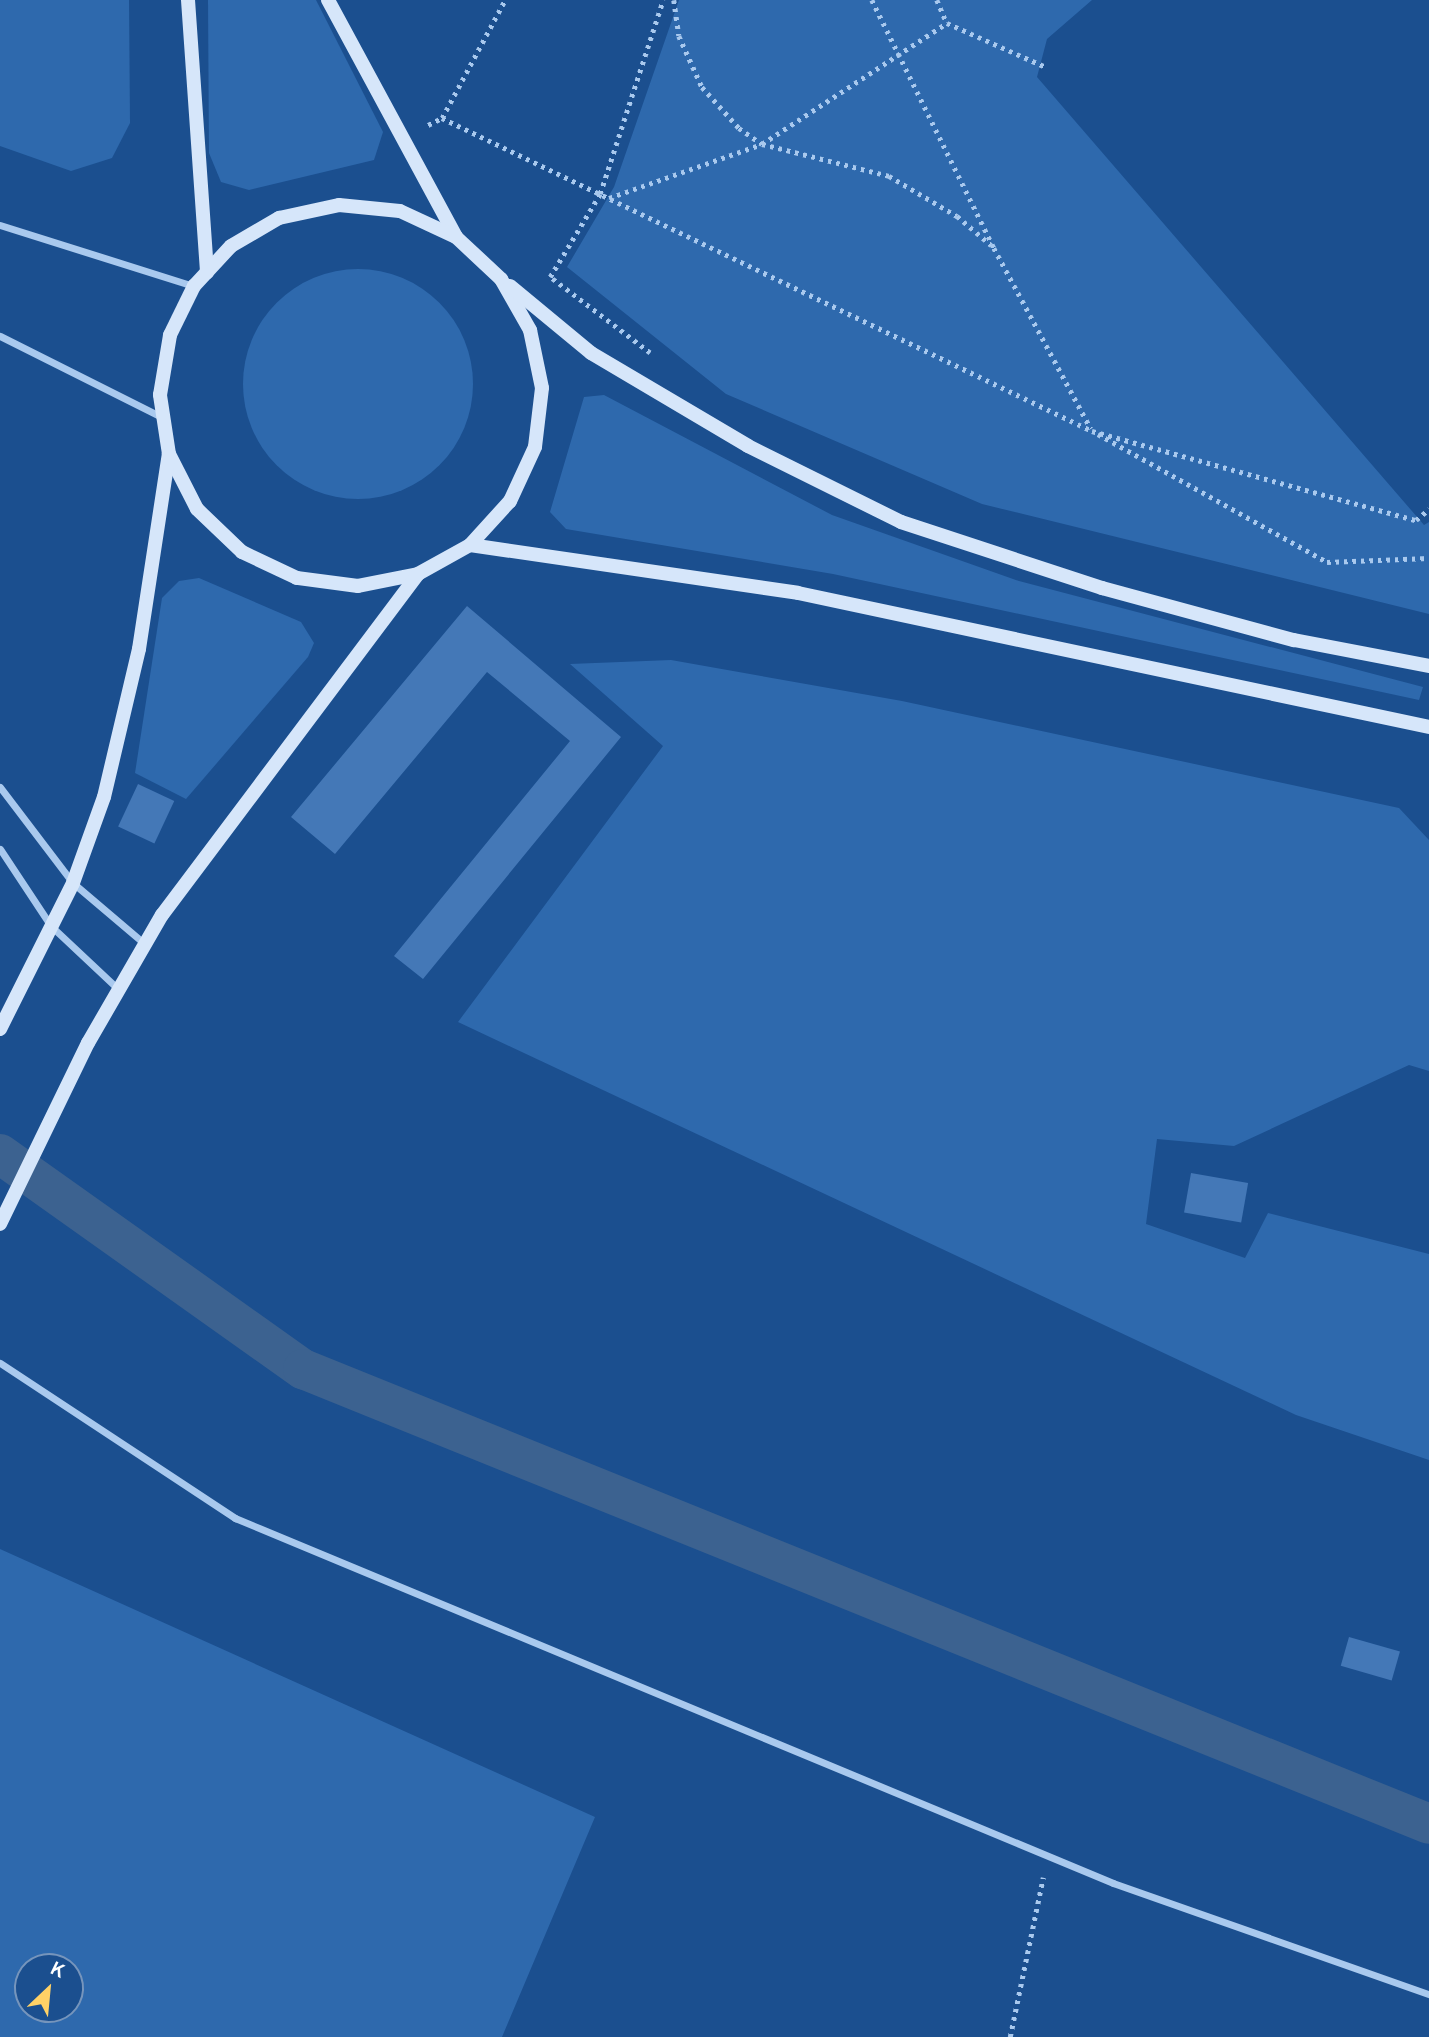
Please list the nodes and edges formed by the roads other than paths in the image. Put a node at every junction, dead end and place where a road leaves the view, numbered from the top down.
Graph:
1 (188, 0) edge
2 (328, 0) edge
3 (0, 225) edge
4 (456, 237) junction
5 (207, 272) junction
6 (501, 279) junction
7 (194, 286) junction
8 (0, 336) edge
9 (164, 417) junction
10 (169, 454) junction
11 (470, 545) junction
12 (418, 574) junction
13 (1429, 666) edge
14 (1429, 727) edge
15 (0, 788) edge
16 (0, 849) edge
17 (73, 883) junction
18 (51, 926) junction
19 (145, 944) junction
20 (118, 990) junction
21 (0, 1029) edge
22 (0, 1224) edge
23 (0, 1363) edge
24 (1429, 1994) edge

1 - 5 street
2 - 4 street
3 - 7 street
4 - 5 street
4 - 6 street
5 - 7 street
6 - 11 street
6 - 13 street
7 - 9 street
8 - 9 street
9 - 10 street
10 - 12 street
10 - 17 street
11 - 12 street
11 - 14 street
12 - 19 street
15 - 17 street
16 - 18 street
17 - 18 street
17 - 19 street
18 - 20 street
18 - 21 street
19 - 20 street
20 - 22 street
23 - 24 street

